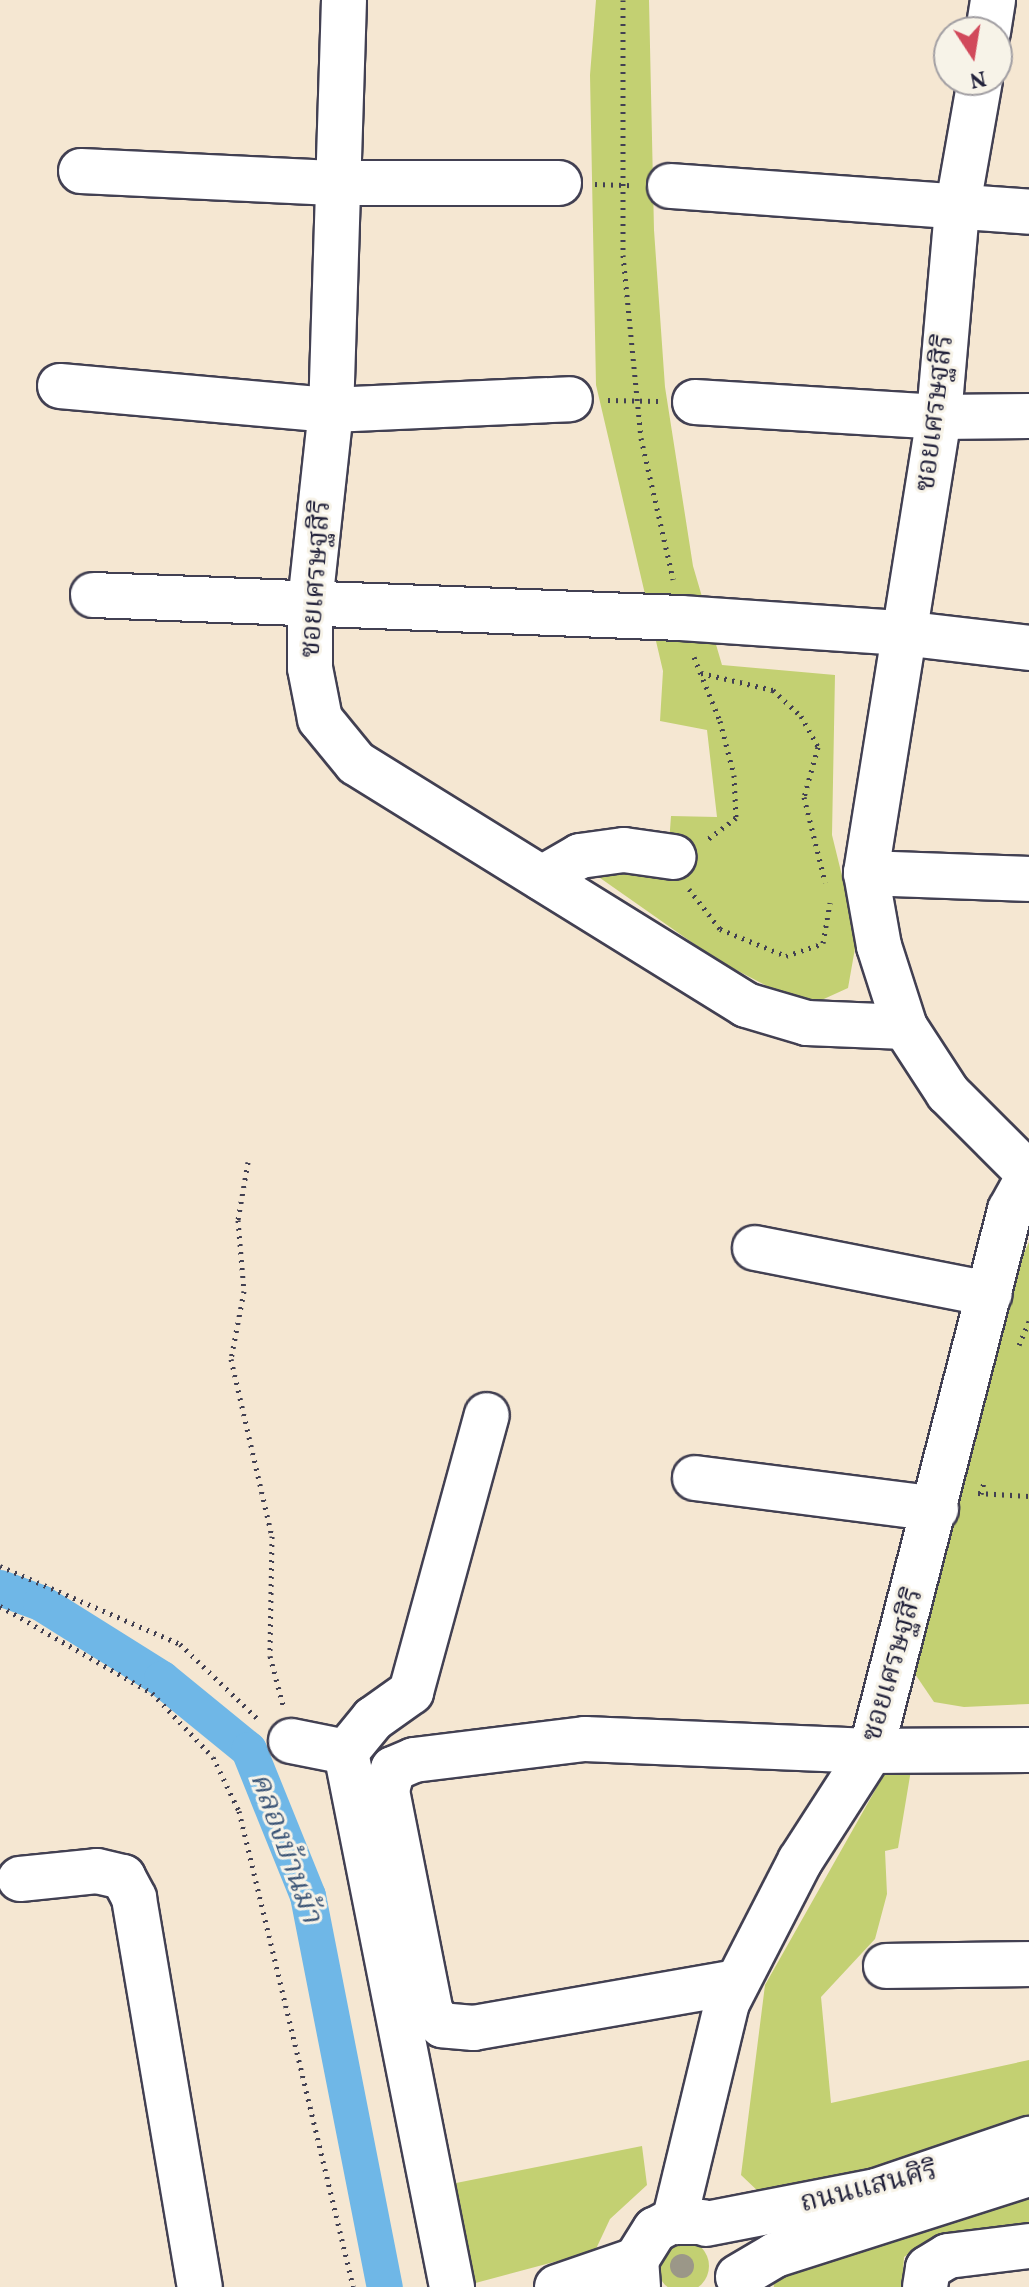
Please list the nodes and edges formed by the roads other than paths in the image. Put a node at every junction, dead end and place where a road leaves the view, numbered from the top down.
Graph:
1 (344, 0) edge
2 (977, 96) edge
3 (81, 171) dead end
4 (339, 183) junction
5 (559, 183) road end
6 (670, 186) road end
7 (957, 210) junction
8 (1029, 212) edge
9 (60, 386) dead end
10 (570, 399) road end
11 (695, 402) road end
12 (331, 410) junction
13 (1029, 416) edge
14 (939, 417) junction
15 (93, 595) dead end
16 (310, 603) junction
17 (902, 633) junction
18 (1029, 648) edge
19 (687, 860) road end
20 (866, 873) junction
21 (542, 878) junction
22 (1029, 879) edge
23 (905, 1027) junction
24 (1029, 1175) edge
25 (755, 1248) dead end
26 (990, 1294) junction
27 (487, 1415) dead end
28 (695, 1478) dead end
29 (939, 1498) junction
30 (291, 1741) road end
31 (1029, 1750) edge
32 (871, 1751) junction
33 (346, 1752) junction
34 (20, 1879) dead end
35 (1029, 1964) edge
36 (886, 1966) dead end
37 (737, 1982) junction
38 (1022, 2159) edge
39 (690, 2223) junction
40 (1029, 2246) edge
41 (637, 2274) edge
42 (737, 2282) edge
43 (200, 2287) edge
44 (452, 2287) edge
45 (557, 2287) edge
46 (925, 2287) edge

1 - 4 street, ซอยเศรษฐสิริ
2 - 7 street, ซอยเศรษฐสิริ
3 - 4 street
4 - 5 street
4 - 12 street, ซอยเศรษฐสิริ
6 - 7 street
7 - 8 street
7 - 14 street, ซอยเศรษฐสิริ
9 - 12 street
10 - 12 street
11 - 14 street
12 - 16 street, ซอยเศรษฐสิริ
13 - 14 street
14 - 17 street, ซอยเศรษฐสิริ
15 - 16 street
16 - 17 street
16 - 21 street, ซอยเศรษฐสิริ
17 - 18 street
17 - 20 street, ซอยเศรษฐสิริ
19 - 21 street
20 - 22 street
20 - 23 street, ซอยเศรษฐสิริ
21 - 23 street, ซอยเศรษฐสิริ
23 - 24 street, ซอยเศรษฐสิริ
24 - 26 street, ซอยเศรษฐสิริ
25 - 26 street
26 - 29 street, ซอยเศรษฐสิริ
27 - 33 street
28 - 29 street
29 - 32 street, ซอยเศรษฐสิริ
30 - 33 street
31 - 32 street
32 - 37 street, ซอยเศรษฐสิริ
32 - 37 street
33 - 44 street
34 - 43 street
35 - 36 street
37 - 39 street, ซอยเศรษฐสิริ
38 - 39 street, ถนนแสนศิริ
38 - 42 street, ถนนแสนศิริ
39 - 41 street
39 - 42 street
40 - 46 street
41 - 45 street

